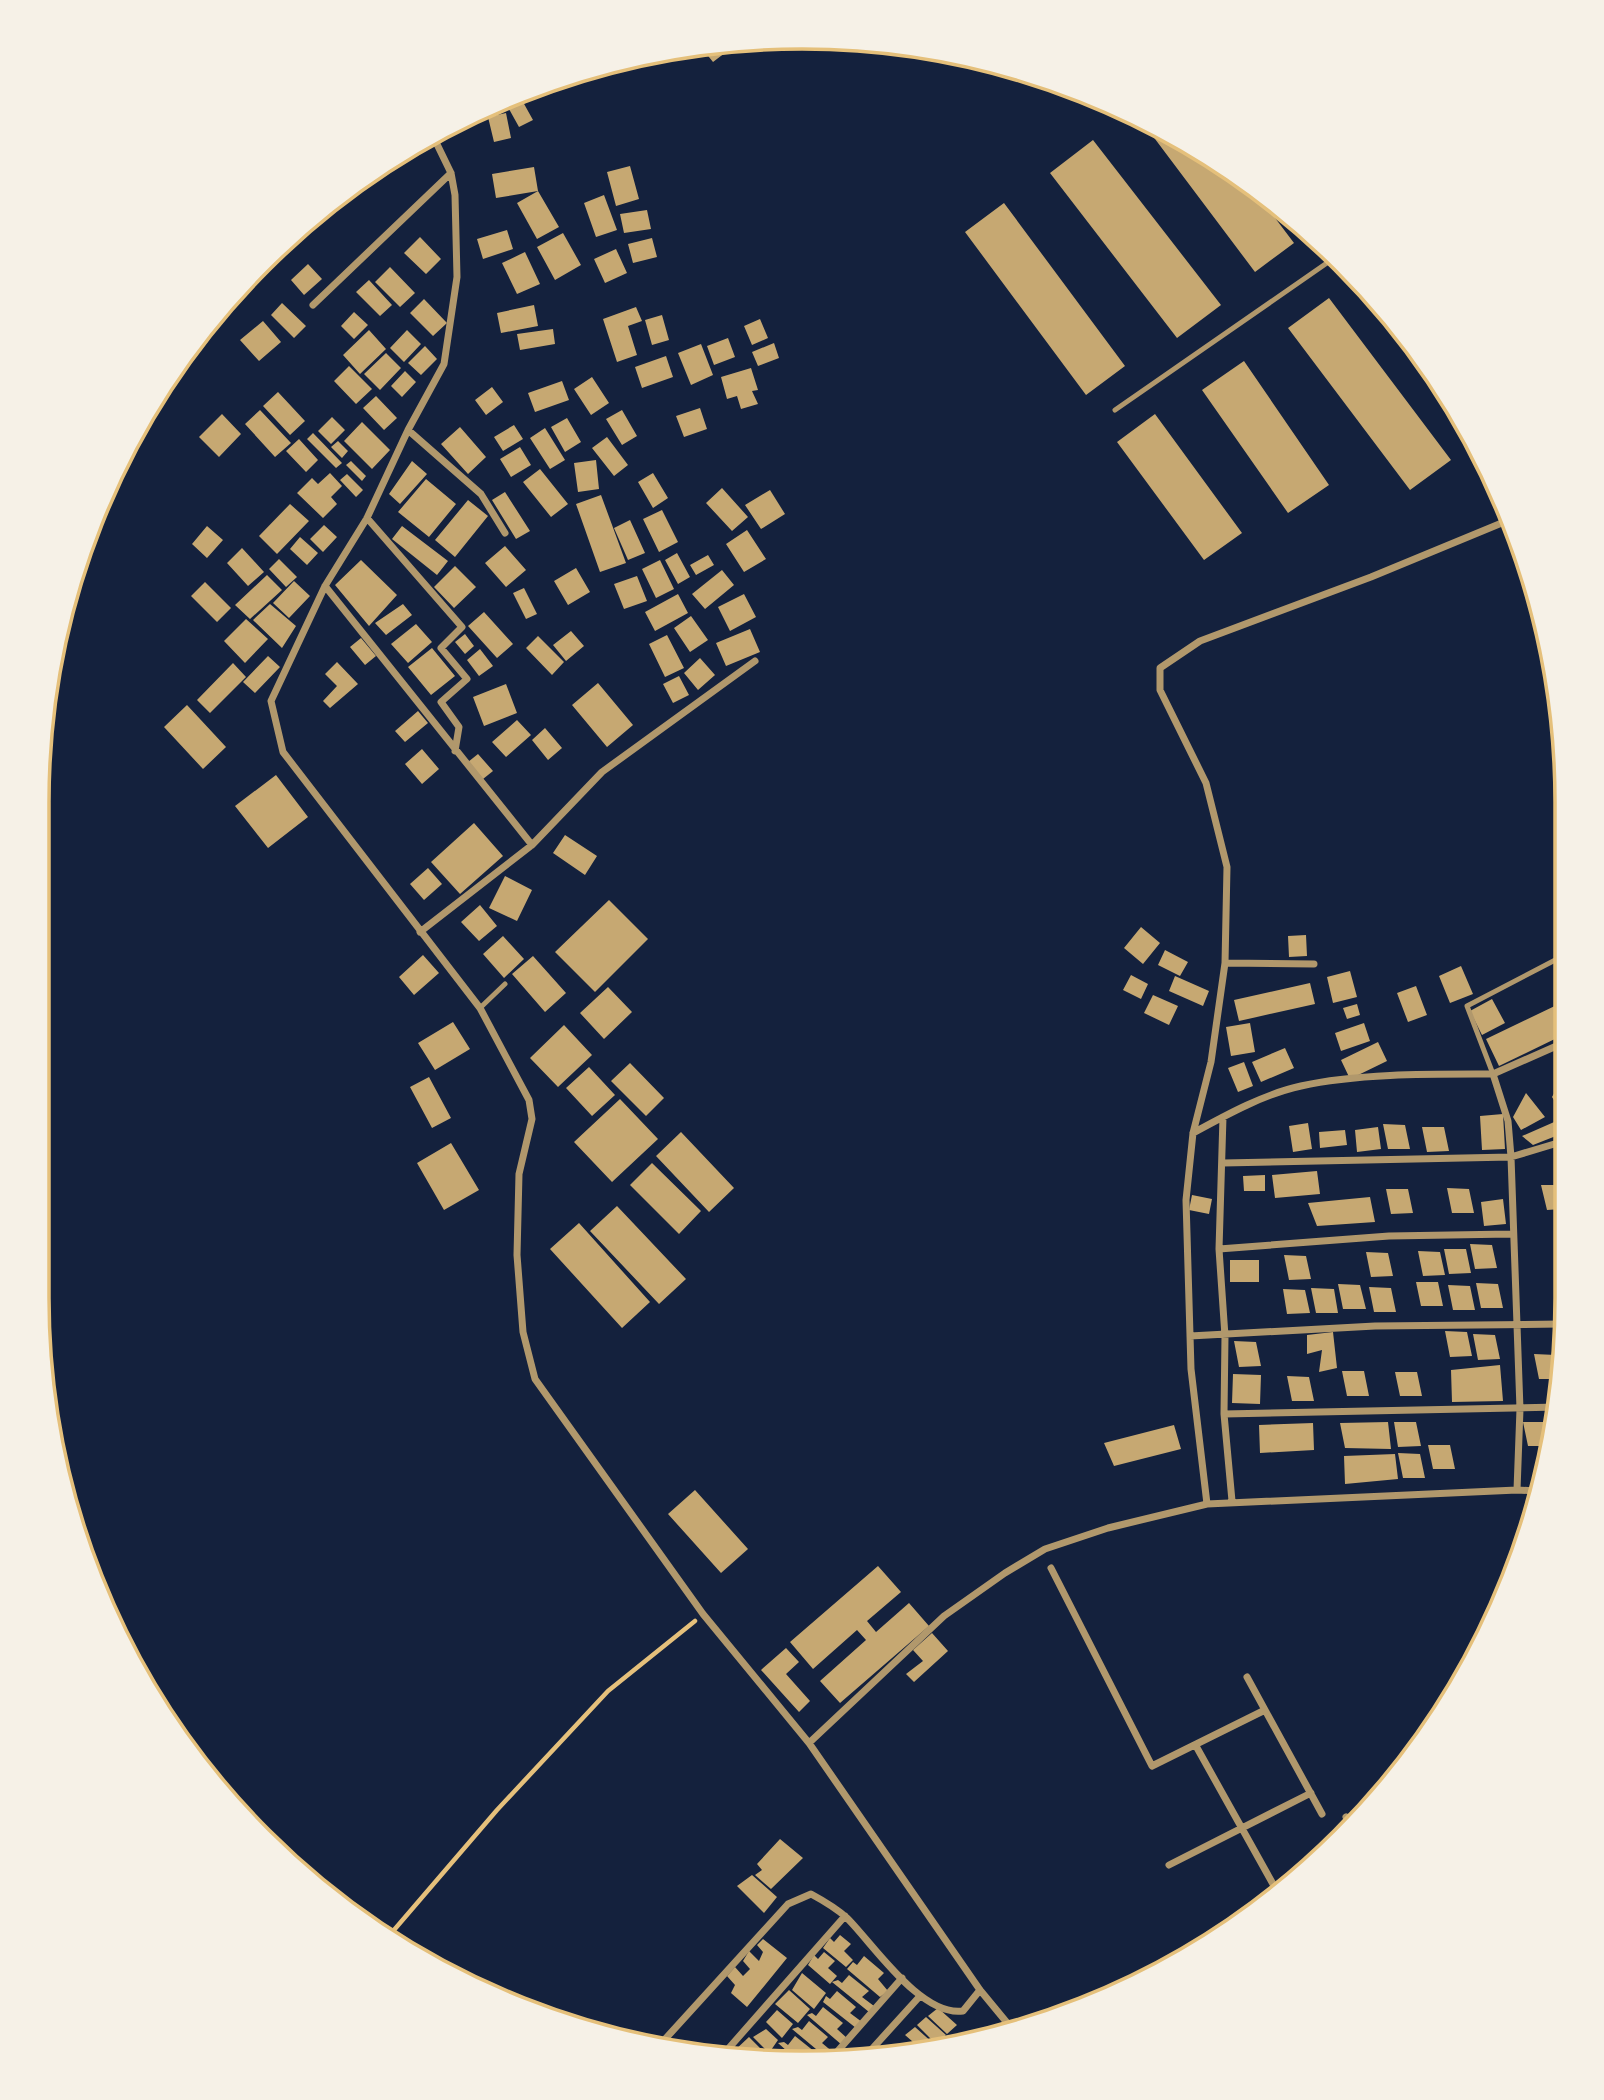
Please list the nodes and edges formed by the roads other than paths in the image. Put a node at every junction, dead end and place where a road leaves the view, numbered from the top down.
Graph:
1 (437, 144) edge
2 (451, 173) junction
3 (1327, 263) edge
4 (313, 305) dead end
5 (1115, 410) dead end
6 (408, 430) junction
7 (367, 518) junction
8 (1501, 523) edge
9 (505, 533) dead end
10 (325, 586) junction
11 (755, 661) dead end
12 (455, 751) junction
13 (532, 845) junction
14 (420, 932) junction
15 (1555, 960) edge
16 (1225, 963) junction
17 (1314, 964) dead end
18 (505, 984) dead end
19 (480, 1008) junction
20 (1555, 1047) edge
21 (1493, 1074) junction
22 (1223, 1117) junction
23 (1194, 1133) junction
24 (1555, 1144) edge
25 (1544, 1149) junction
26 (1555, 1150) edge
27 (1511, 1157) junction
28 (1223, 1163) junction
29 (1511, 1234) junction
30 (1219, 1250) junction
31 (1515, 1322) junction
32 (1554, 1324) edge
33 (1190, 1336) junction
34 (1225, 1336) junction
35 (1547, 1408) edge
36 (1520, 1409) junction
37 (1224, 1414) junction
38 (1517, 1490) junction
39 (1530, 1491) edge
40 (1232, 1501) junction
41 (1207, 1504) junction
42 (1051, 1568) dead end
43 (1247, 1677) dead end
44 (1265, 1710) junction
45 (809, 1743) junction
46 (1196, 1746) junction
47 (1311, 1793) junction
48 (1322, 1814) dead end
49 (1239, 1828) junction
50 (1169, 1865) dead end
51 (1273, 1884) edge
52 (845, 1916) junction
53 (902, 1978) junction
54 (980, 1990) junction
55 (920, 1996) junction
56 (1007, 2022) edge
57 (665, 2039) edge
58 (730, 2047) edge
59 (874, 2047) edge
60 (839, 2049) edge

1 - 2 street
2 - 4 street
2 - 6 street
3 - 5 lane
6 - 7 street
6 - 9 street
7 - 10 street
7 - 12 street
8 - 16 street
10 - 12 street
10 - 14 street
11 - 13 street
12 - 13 street
13 - 14 street
14 - 19 street
15 - 21 lane
16 - 17 street
16 - 23 street
18 - 19 lane
19 - 45 street
20 - 21 street
21 - 22 street
21 - 27 street
22 - 23 street
22 - 28 street
23 - 33 street
24 - 25 street
25 - 26 street
25 - 27 street
27 - 28 street
27 - 29 street
28 - 30 street
29 - 30 street
29 - 31 street
30 - 34 street
31 - 32 street
31 - 34 street
31 - 36 street
33 - 34 street
33 - 41 street
34 - 37 street
35 - 36 street
36 - 37 street
36 - 38 street
37 - 40 street
38 - 39 street
38 - 40 street
40 - 41 street
41 - 45 street
42 - 46 street
43 - 44 street
44 - 46 street
44 - 47 street
45 - 54 street
46 - 49 street
47 - 48 street
47 - 49 street
49 - 50 street
49 - 51 street
52 - 53 street
52 - 57 street
52 - 58 street
53 - 55 street
53 - 60 street
54 - 55 street
54 - 56 street
55 - 59 street

